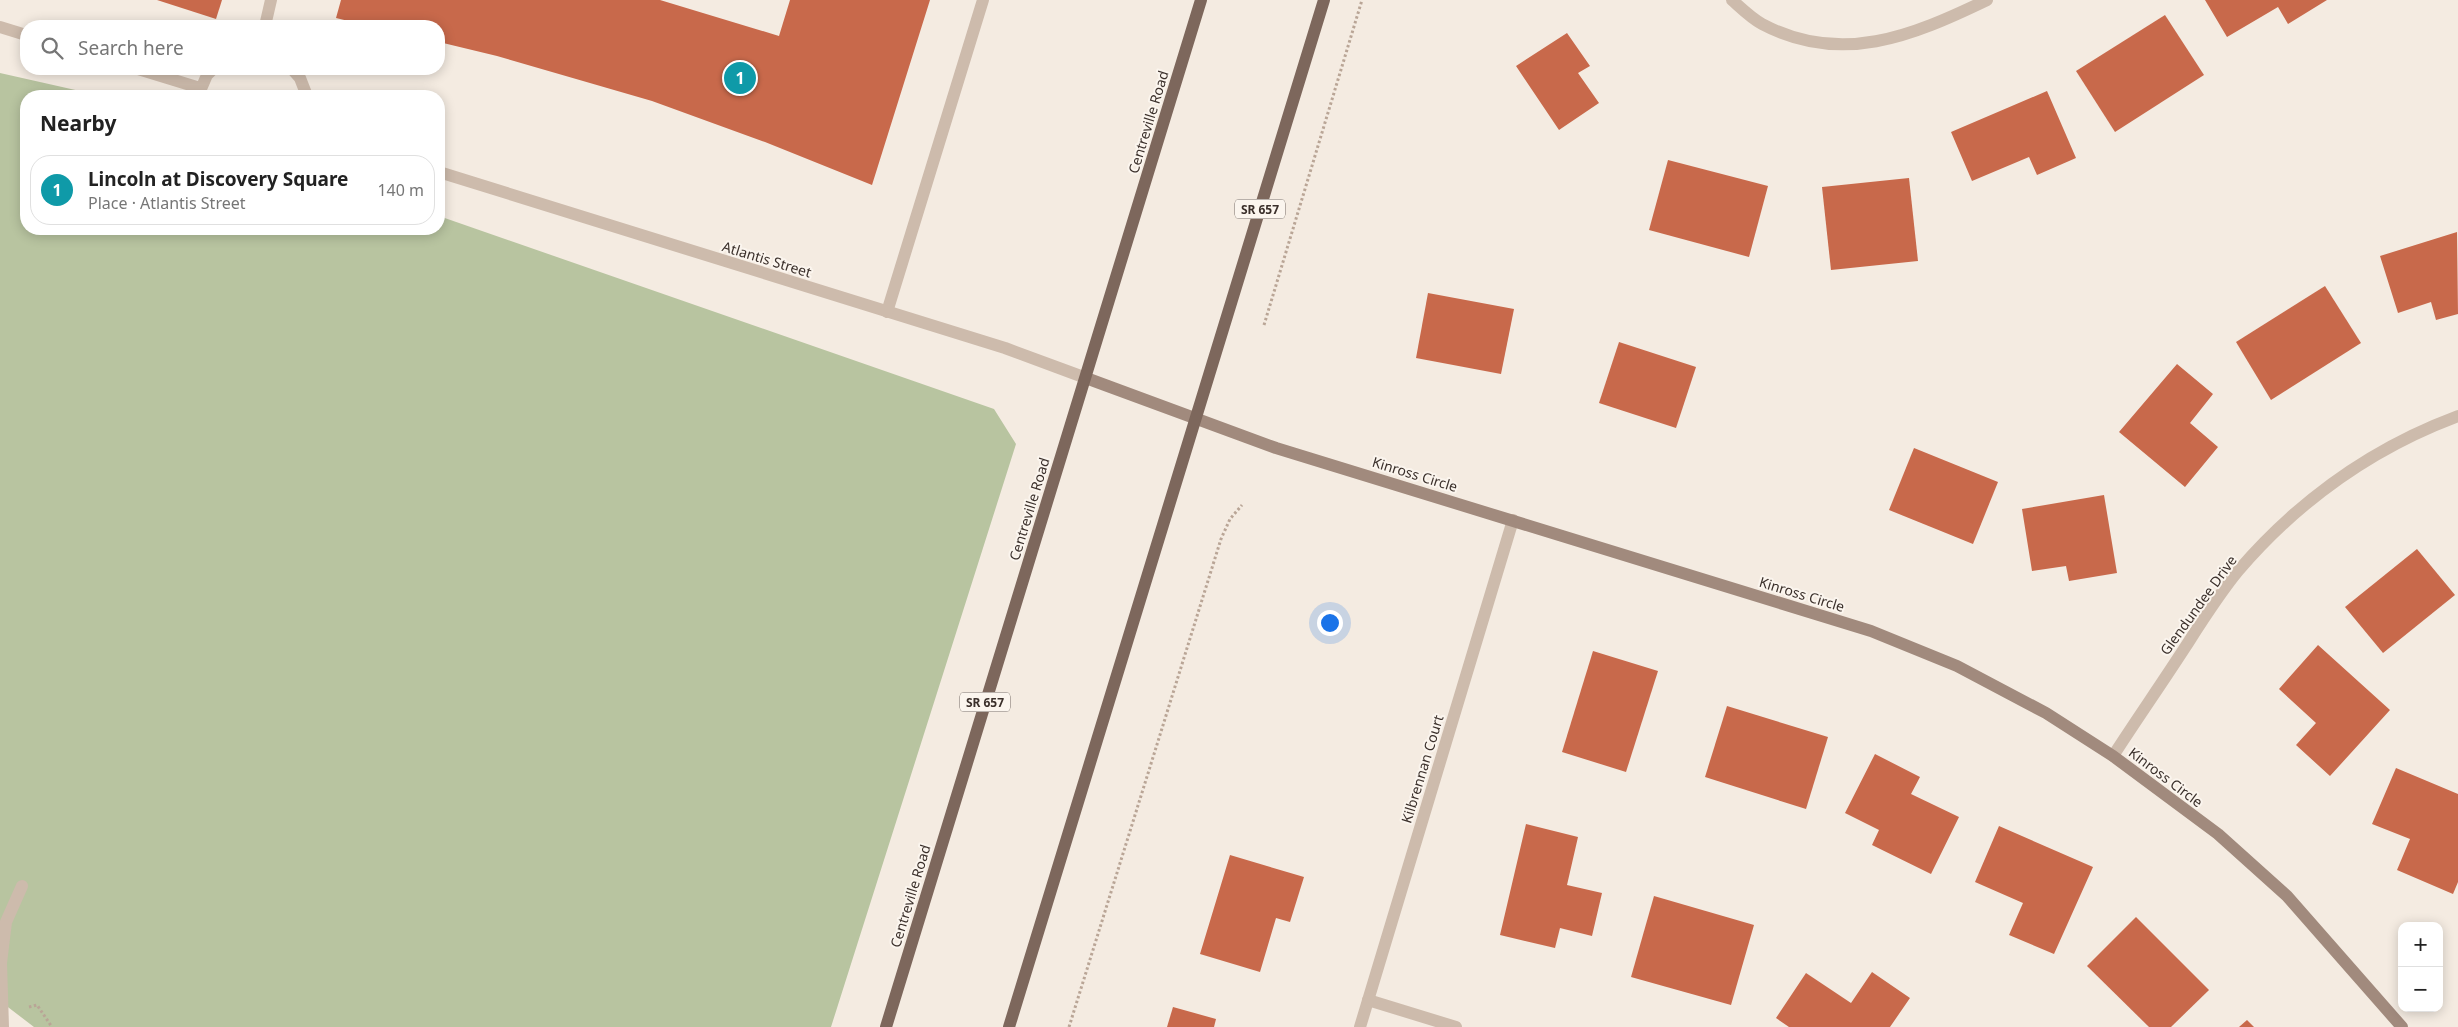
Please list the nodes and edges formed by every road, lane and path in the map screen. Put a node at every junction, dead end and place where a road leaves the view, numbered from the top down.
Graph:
1 (271, 0) edge
2 (984, 0) edge
3 (1201, 0) edge
4 (1324, 0) edge
5 (1362, 0) edge
6 (1732, 0) edge
7 (1987, 0) edge
8 (266, 20) edge
9 (0, 27) edge
10 (20, 33) edge
11 (154, 75) edge
12 (209, 75) edge
13 (297, 75) edge
14 (194, 90) edge
15 (200, 90) edge
16 (305, 90) edge
17 (445, 174) edge
18 (887, 312) junction
19 (1264, 325) dead end
20 (1086, 378) junction
21 (2458, 416) edge
22 (1196, 418) junction
23 (1242, 505) dead end
24 (1513, 520) junction
25 (2113, 756) junction
26 (22, 886) dead end
27 (3, 924) edge
28 (1368, 1000) junction
29 (37, 1005) dead end
30 (3, 1027) edge
31 (52, 1027) edge
32 (886, 1027) edge
33 (1009, 1027) edge
34 (1068, 1027) edge
35 (1360, 1027) edge
36 (1456, 1027) edge
37 (2402, 1027) edge

1 - 8 street
2 - 18 street
3 - 20 main road, Centreville Road / SR 657
4 - 22 main road, SR 657
5 - 19 path
6 - 7 street
9 - 10 street
11 - 14 street
12 - 15 street
13 - 16 street
17 - 18 street, Atlantis Street
18 - 20 street, Atlantis Street
20 - 22 street, Kinross Circle
20 - 32 main road, Centreville Road / SR 657
21 - 25 street, Glendundee Drive
22 - 24 street, Kinross Circle
22 - 33 main road, SR 657
23 - 34 path
24 - 25 street, Kinross Circle
24 - 28 street, Kilbrennan Court
25 - 37 street, Kinross Circle
26 - 27 street
27 - 30 street
28 - 35 street, Kilbrennan Court
28 - 36 street
29 - 31 path

